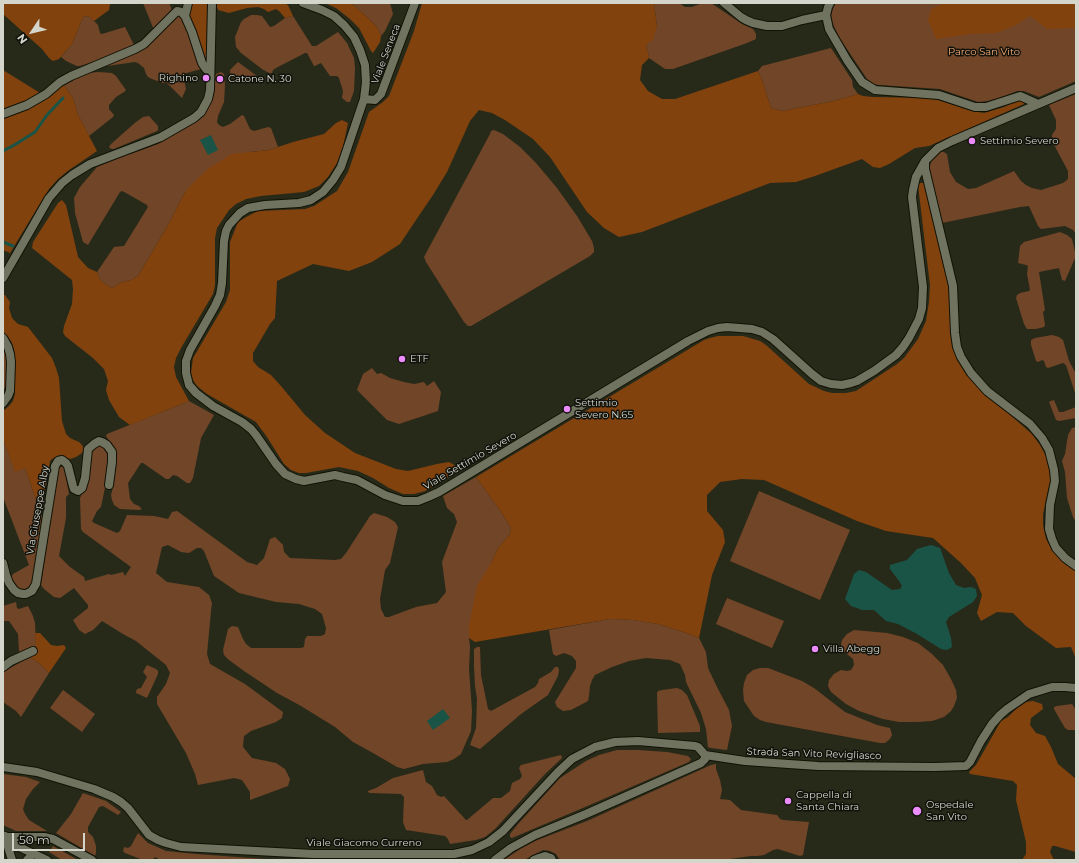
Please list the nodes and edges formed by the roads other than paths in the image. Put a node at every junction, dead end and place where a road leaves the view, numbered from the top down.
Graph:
1 (188, 3) edge
2 (212, 3) edge
3 (303, 3) edge
4 (416, 3) edge
5 (724, 3) edge
6 (830, 3) edge
7 (826, 15) junction
8 (185, 16) junction
9 (210, 73) junction
10 (1076, 88) edge
11 (364, 99) junction
12 (1038, 104) junction
13 (3, 114) edge
14 (925, 161) junction
15 (3, 278) edge
16 (3, 338) edge
17 (3, 403) edge
18 (109, 485) dead end
19 (3, 563) edge
20 (1076, 566) edge
21 (33, 651) dead end
22 (3, 667) edge
23 (1076, 688) edge
24 (705, 755) junction
25 (3, 767) edge
26 (6, 841) edge
27 (30, 857) edge
28 (12, 860) edge
29 (47, 860) edge
30 (92, 860) edge
31 (496, 860) edge
32 (534, 860) edge
33 (552, 860) edge

1 - 8 street
2 - 9 street
3 - 11 street, Viale Settimio Severo
4 - 11 street, Viale Seneca
5 - 7 street
6 - 7 street
7 - 12 street
8 - 9 street
8 - 13 street
9 - 15 street
10 - 12 street
11 - 14 street, Viale Settimio Severo
12 - 14 street
14 - 20 street
16 - 17 street
18 - 19 street, Via Giuseppe Alby
21 - 22 street
23 - 24 street, Strada San Vito Revigliasco
24 - 25 street, Viale Giacomo Curreno
24 - 31 street
26 - 27 street
26 - 28 street
26 - 30 street
27 - 29 street
32 - 33 street

